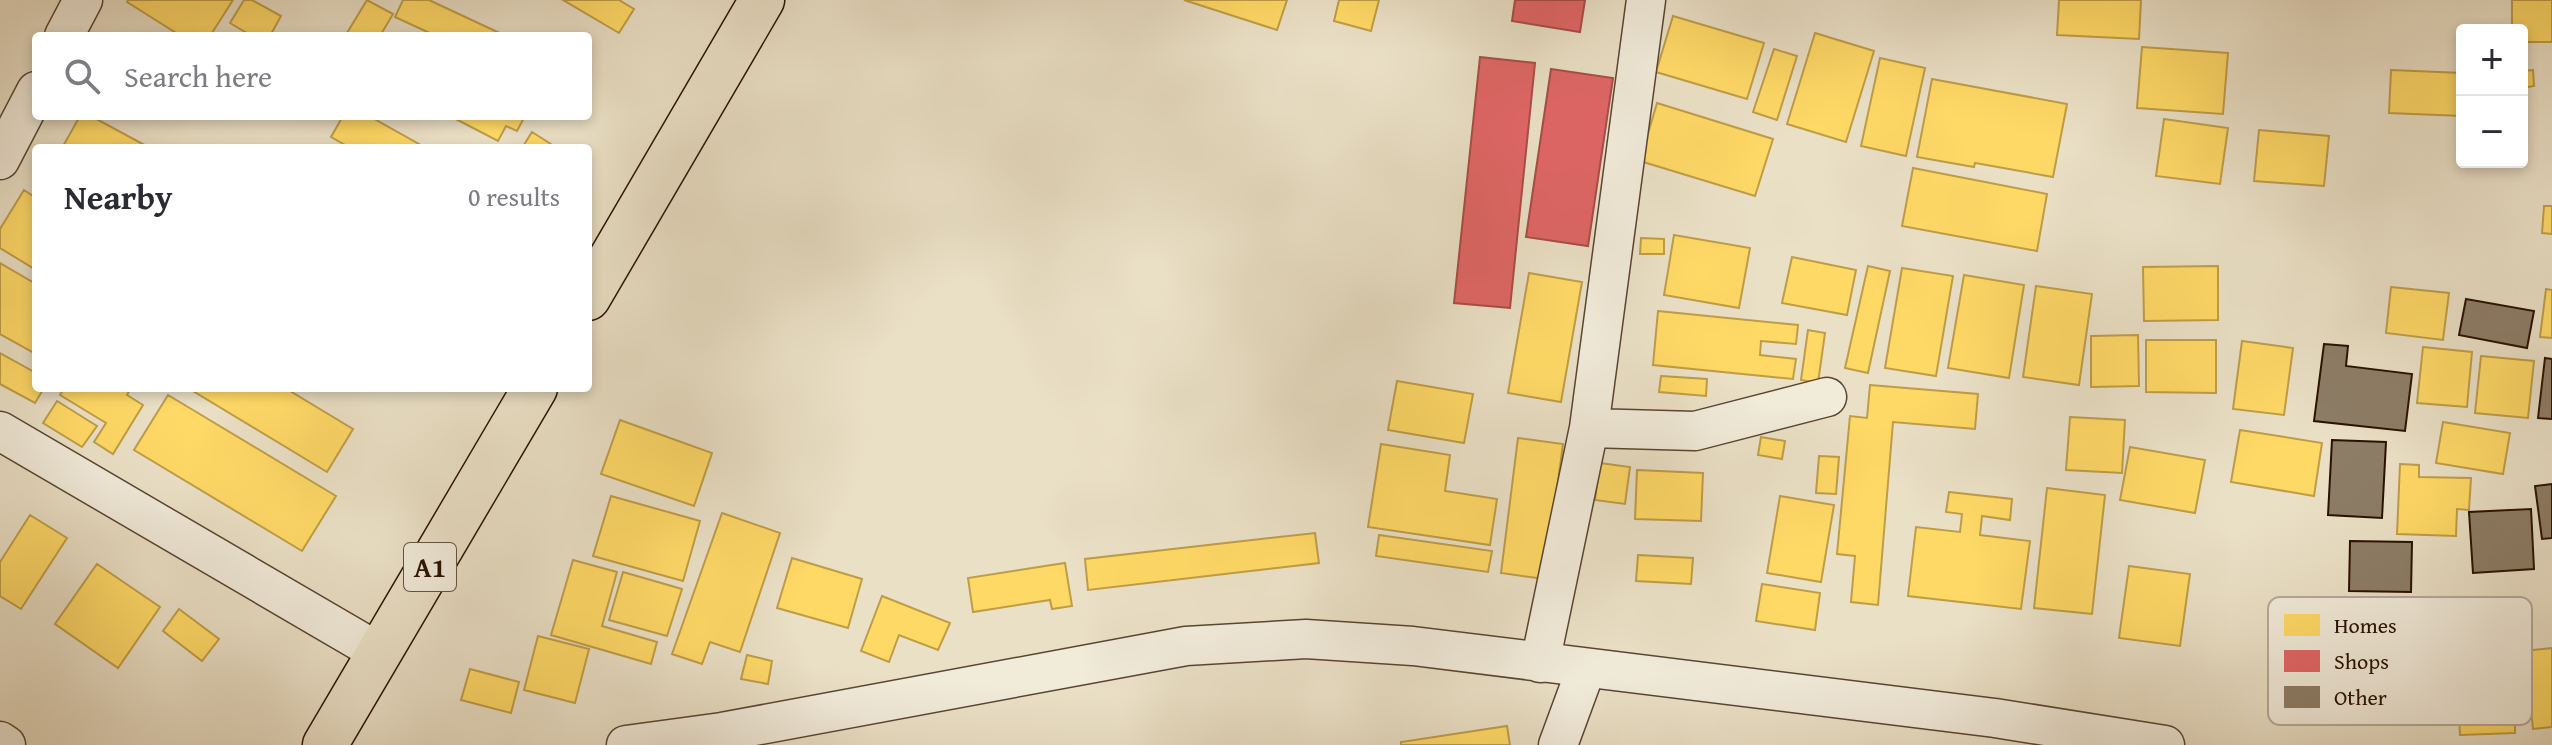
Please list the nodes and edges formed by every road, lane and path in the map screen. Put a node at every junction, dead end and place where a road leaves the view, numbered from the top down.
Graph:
1 (83, 0) edge
2 (762, 0) edge
3 (1646, 0) edge
4 (66, 32) edge
5 (32, 99) edge
6 (0, 160) edge
7 (592, 291) edge
8 (533, 392) edge
9 (1827, 397) dead end
10 (1589, 428) junction
11 (0, 431) edge
12 (380, 653) junction
13 (1540, 663) junction
14 (1586, 669) junction
15 (1994, 731) edge
16 (0, 741) edge
17 (6, 745) edge
18 (325, 745) edge
19 (626, 745) edge
20 (1558, 745) edge
21 (2165, 745) edge

1 - 4 street
2 - 7 highway
3 - 10 street
5 - 6 street
8 - 12 highway, A1
9 - 10 street
10 - 13 street
11 - 12 street
12 - 18 highway, A1
13 - 14 street
13 - 19 street
14 - 15 street
14 - 20 street
15 - 21 street
16 - 17 street

